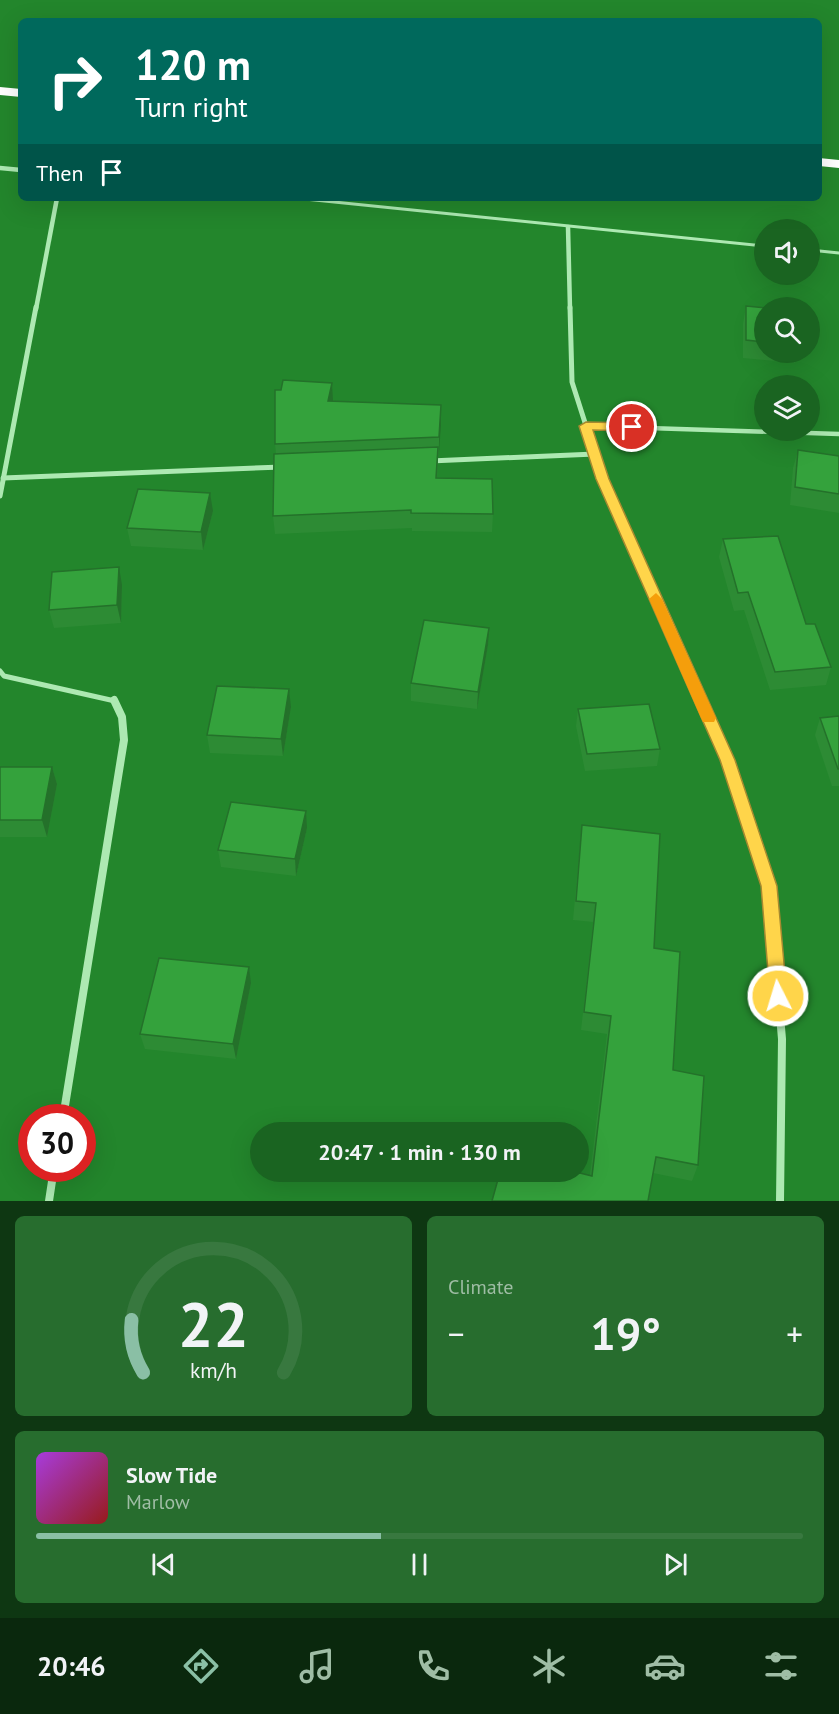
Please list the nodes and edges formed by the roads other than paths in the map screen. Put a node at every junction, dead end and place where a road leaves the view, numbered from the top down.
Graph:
1 (0, 91) edge
2 (18, 93) edge
3 (822, 162) edge
4 (839, 164) edge
5 (0, 168) edge
6 (18, 170) edge
7 (56, 201) edge
8 (323, 201) edge
9 (568, 227) junction
10 (754, 245) edge
11 (820, 251) edge
12 (839, 253) edge
13 (586, 426) junction
14 (839, 434) edge
15 (595, 454) junction
16 (417, 461) edge
17 (287, 467) edge
18 (3, 478) junction
19 (0, 496) edge
20 (0, 671) edge
21 (65, 1104) edge
22 (52, 1182) edge
23 (49, 1201) edge
24 (780, 1201) edge

1 - 2 highway
3 - 4 highway
5 - 6 street
7 - 18 street
8 - 9 lane
9 - 10 lane
9 - 13 street
11 - 12 lane
13 - 14 lane
13 - 15 street
15 - 16 street
15 - 24 street
17 - 18 street
18 - 19 street
20 - 21 street
22 - 23 street

